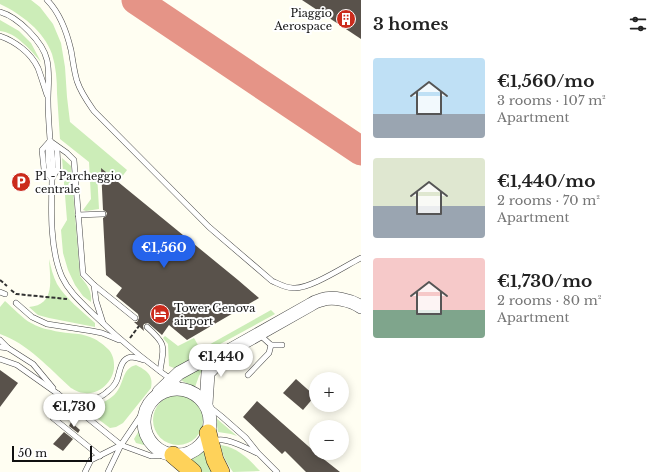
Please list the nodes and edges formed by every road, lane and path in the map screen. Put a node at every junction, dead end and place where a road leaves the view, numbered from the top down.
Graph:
1 (47, 0) edge
2 (0, 12) edge
3 (0, 36) edge
4 (48, 99) junction
5 (50, 141) junction
6 (52, 179) junction
7 (103, 214) dead end
8 (78, 215) junction
9 (361, 258) edge
10 (0, 280) edge
11 (94, 285) junction
12 (70, 298) dead end
13 (16, 303) dead end
14 (361, 307) edge
15 (135, 318) dead end
16 (103, 324) junction
17 (139, 326) dead end
18 (147, 327) dead end
19 (133, 334) dead end
20 (258, 334) junction
21 (0, 340) edge
22 (125, 343) junction
23 (271, 345) junction
24 (282, 345) dead end
25 (0, 347) edge
26 (8, 348) junction
27 (232, 349) junction
28 (0, 359) edge
29 (147, 361) junction
30 (160, 371) junction
31 (248, 375) dead end
32 (172, 380) junction
33 (185, 389) junction
34 (58, 394) junction
35 (151, 401) junction
36 (206, 404) junction
37 (79, 411) junction
38 (206, 440) junction
39 (121, 445) junction
40 (258, 453) junction
41 (173, 455) junction
42 (100, 456) junction
43 (85, 472) edge
44 (108, 472) edge
45 (193, 472) edge
46 (221, 472) edge
47 (277, 472) edge

1 - 9 lane
2 - 4 lane
3 - 4 lane
4 - 5 lane
5 - 6 lane
5 - 6 lane
5 - 8 lane
6 - 16 lane
7 - 8 lane
8 - 11 lane
10 - 12 path
11 - 15 lane
11 - 16 lane
13 - 22 lane
14 - 20 street
16 - 22 lane
17 - 19 path
18 - 30 lane
20 - 23 lane
20 - 27 street
21 - 26 lane
22 - 29 lane
23 - 24 lane
23 - 31 lane
25 - 26 lane
26 - 34 lane
27 - 32 street
27 - 36 street
28 - 34 lane
29 - 30 lane
29 - 37 lane
30 - 32 lane
32 - 33 lane
32 - 35 street
33 - 35 street
33 - 36 street
34 - 37 lane
34 - 42 lane
35 - 39 lane
35 - 41 street
36 - 38 street
36 - 40 lane
37 - 39 lane
38 - 40 lane
38 - 41 street
38 - 46 highway
39 - 41 lane
39 - 42 lane
39 - 44 lane
40 - 47 lane
41 - 45 highway
42 - 43 lane

